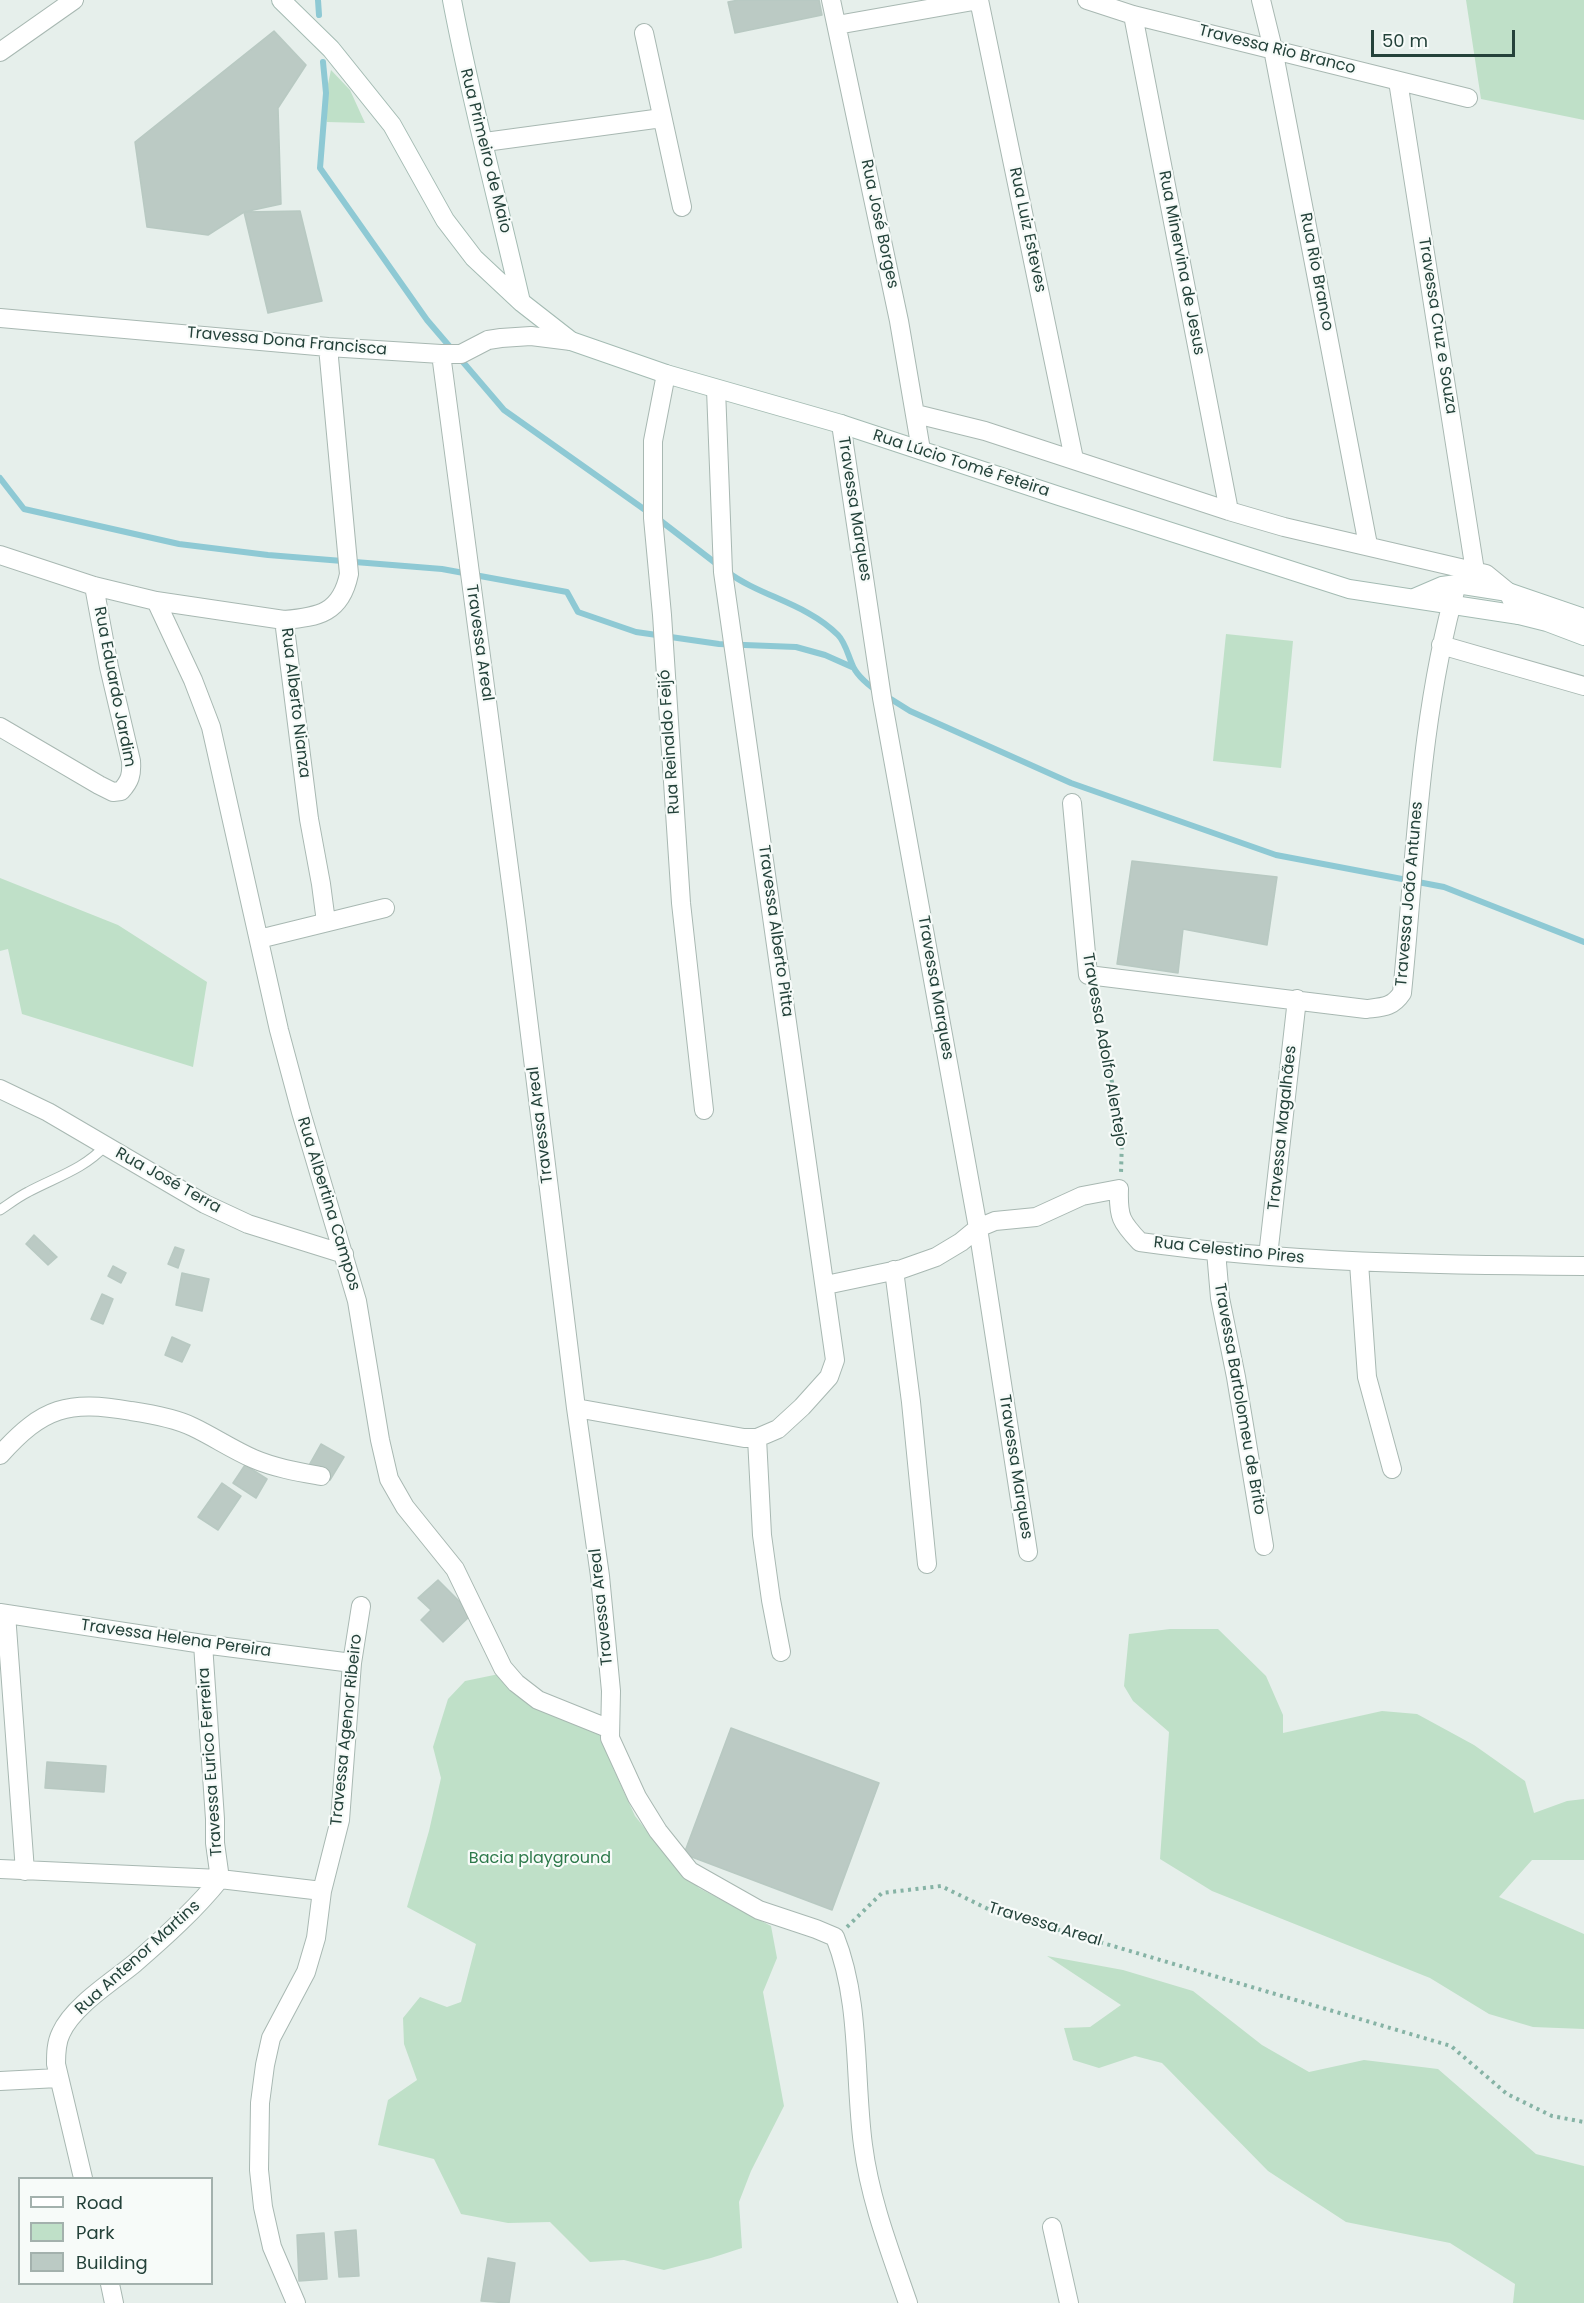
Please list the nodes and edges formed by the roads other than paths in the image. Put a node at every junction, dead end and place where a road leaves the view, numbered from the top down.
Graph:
1 (74, 0) edge
2 (281, 0) edge
3 (452, 0) edge
4 (831, 0) edge
5 (979, 0) edge
6 (1087, 0) edge
7 (1261, 0) edge
8 (1133, 15) junction
9 (837, 25) junction
10 (644, 33) dead end
11 (1273, 48) junction
12 (0, 52) edge
13 (1398, 81) junction
14 (1468, 98) dead end
15 (662, 117) junction
16 (485, 142) junction
17 (682, 207) dead end
18 (521, 302) junction
19 (0, 318) edge
20 (572, 340) junction
21 (328, 347) junction
22 (449, 354) junction
23 (666, 374) junction
24 (716, 389) junction
25 (916, 414) junction
26 (841, 424) junction
27 (921, 450) junction
28 (1074, 459) junction
29 (1228, 511) junction
30 (1368, 545) junction
31 (0, 555) edge
32 (1475, 571) junction
33 (1457, 584) junction
34 (94, 586) junction
35 (1508, 592) junction
36 (1414, 598) junction
37 (156, 601) junction
38 (1452, 604) junction
39 (1519, 615) junction
40 (1584, 618) edge
41 (284, 620) junction
42 (1584, 636) edge
43 (1442, 645) junction
44 (1584, 686) edge
45 (0, 727) edge
46 (1072, 803) dead end
47 (385, 908) dead end
48 (326, 922) junction
49 (259, 939) junction
50 (1088, 975) joint
51 (1297, 999) junction
52 (0, 1089) edge
53 (704, 1110) dead end
54 (105, 1146) junction
55 (0, 1210) edge
56 (978, 1228) junction
57 (1216, 1251) junction
58 (344, 1254) junction
59 (1268, 1256) junction
60 (1359, 1263) junction
61 (1584, 1266) edge
62 (894, 1270) junction
63 (826, 1285) junction
64 (576, 1408) junction
65 (757, 1438) junction
66 (0, 1455) edge
67 (1392, 1469) dead end
68 (321, 1476) dead end
69 (1264, 1546) dead end
70 (1028, 1552) dead end
71 (927, 1564) dead end
72 (361, 1606) dead end
73 (3, 1614) edge
74 (203, 1644) junction
75 (781, 1652) dead end
76 (352, 1663) junction
77 (610, 1729) junction
78 (0, 1869) edge
79 (25, 1871) junction
80 (220, 1879) junction
81 (322, 1891) junction
82 (58, 2078) junction
83 (0, 2081) edge
84 (83, 2177) edge
85 (1052, 2227) dead end
86 (110, 2285) edge
87 (114, 2303) edge
88 (296, 2303) edge
89 (908, 2303) edge
90 (1069, 2303) edge

1 - 12 street
2 - 18 street, Rua Lúcio Tomé Feteira
3 - 16 street, Rua Primeiro de Maio
4 - 9 street, Rua José Borges
5 - 9 street
5 - 28 street, Rua Luiz Esteves
6 - 8 street, Travessa Rio Branco
7 - 11 street, Rua Rio Branco
8 - 11 street, Travessa Rio Branco
8 - 29 street, Rua Minervina de Jesus
9 - 25 street, Rua José Borges
10 - 15 street
11 - 13 street, Travessa Rio Branco
11 - 30 street, Rua Rio Branco
13 - 14 street, Travessa Rio Branco
13 - 32 street, Travessa Cruz e Souza
15 - 16 street
15 - 17 street
16 - 18 street, Rua Primeiro de Maio
18 - 20 street, Rua Lúcio Tomé Feteira
19 - 21 street, Travessa Dona Francisca
20 - 22 street
20 - 23 street, Rua Lúcio Tomé Feteira
21 - 22 street, Travessa Dona Francisca
21 - 41 street, Rua Alberto Nianza
22 - 64 street, Travessa Areal
23 - 24 street, Rua Lúcio Tomé Feteira
23 - 53 street, Rua Reinaldo Feijó
24 - 26 street, Rua Lúcio Tomé Feteira
24 - 63 street, Travessa Alberto Pitta
25 - 27 street, Rua José Borges
25 - 28 street, Rua Lúcio Tomé Feteira
26 - 27 street, Rua Lúcio Tomé Feteira
26 - 56 street, Travessa Marques
27 - 36 street, Rua Lúcio Tomé Feteira
28 - 29 street, Rua Lúcio Tomé Feteira
29 - 30 street, Rua Lúcio Tomé Feteira
30 - 32 street, Rua Lúcio Tomé Feteira
31 - 34 street
32 - 35 street, Rua Lúcio Tomé Feteira
33 - 35 street, Rua Lúcio Tomé Feteira
33 - 36 street, Rua Lúcio Tomé Feteira
33 - 38 street, Travessa João Antunes
34 - 37 street
34 - 45 street, Rua Eduardo Jardim
35 - 39 street, Rua Lúcio Tomé Feteira
35 - 40 street, Rua Lúcio Tomé Feteira
36 - 38 street, Rua Lúcio Tomé Feteira
37 - 41 street
37 - 49 street, Rua Albertina Campos
38 - 39 street, Rua Lúcio Tomé Feteira
38 - 43 street, Travessa João Antunes
39 - 42 street, Rua Lúcio Tomé Feteira
41 - 48 street, Rua Alberto Nianza
43 - 44 street
43 - 51 street, Travessa João Antunes
46 - 50 street, Travessa Adolfo Alentejo
47 - 48 street
48 - 49 street
49 - 58 street, Rua Albertina Campos
50 - 51 street, Travessa João Antunes
51 - 59 street, Travessa Magalhães
52 - 54 street, Rua José Terra
54 - 55 lane
54 - 58 street, Rua José Terra
56 - 57 street, Rua Celestino Pires
56 - 62 street
56 - 70 street, Travessa Marques
57 - 59 street, Rua Celestino Pires
57 - 69 street, Travessa Bartolomeu de Brito
58 - 77 street, Rua Albertina Campos
59 - 60 street, Rua Celestino Pires
60 - 61 street, Rua Celestino Pires
60 - 67 street
62 - 63 street
62 - 71 street
63 - 65 street, Travessa Alberto Pitta
64 - 65 street
64 - 77 street, Travessa Areal
65 - 75 street
66 - 68 street
72 - 76 street, Travessa Agenor Ribeiro
73 - 74 street, Travessa Helena Pereira
73 - 79 street
74 - 76 street, Travessa Helena Pereira
74 - 80 street, Travessa Eurico Ferreira
76 - 81 street, Travessa Agenor Ribeiro
77 - 89 street, Travessa Areal
78 - 79 street
79 - 80 street
80 - 81 street
80 - 82 street, Rua Antenor Martins
81 - 88 street, Travessa Agenor Ribeiro
82 - 83 street
82 - 84 street, Rua Antenor Martins
85 - 90 street
86 - 87 street

